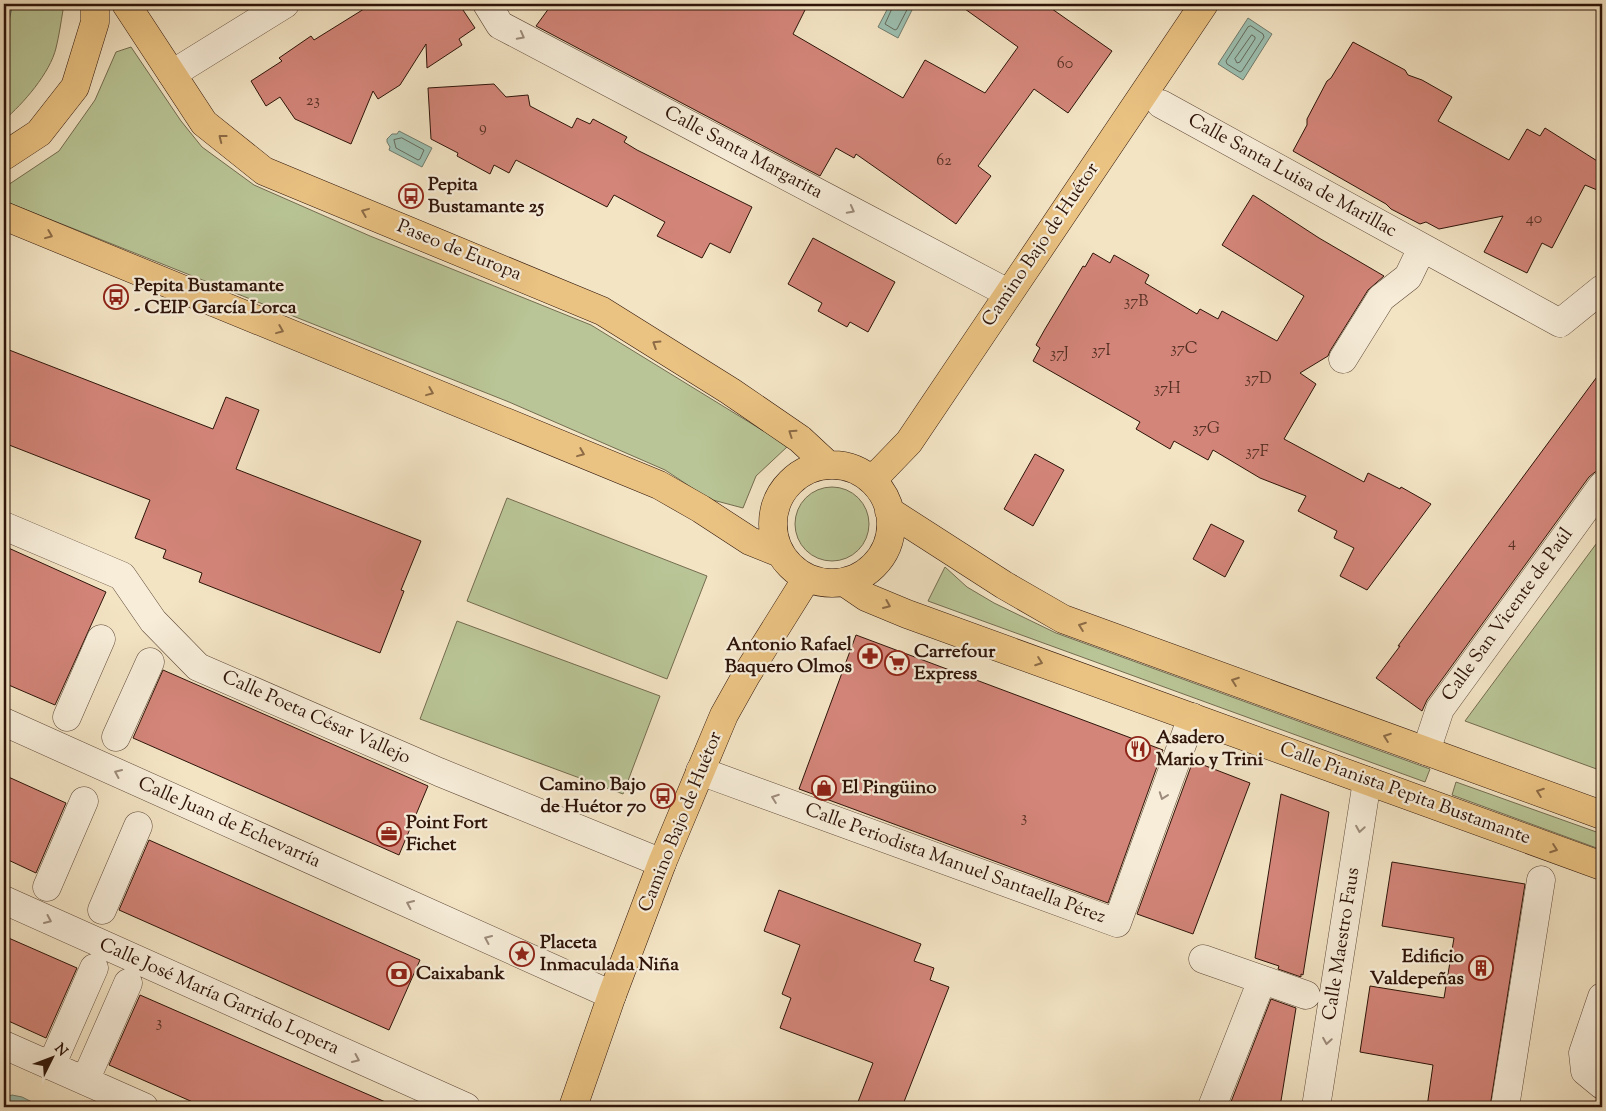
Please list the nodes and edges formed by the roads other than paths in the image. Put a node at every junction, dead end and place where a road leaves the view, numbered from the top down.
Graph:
1 (95, 4) edge
2 (126, 4) edge
3 (285, 4) edge
4 (487, 4) edge
5 (1204, 4) edge
6 (172, 74) junction
7 (1161, 104) dead end
8 (4, 156) edge
9 (4, 216) edge
10 (1422, 248) junction
11 (1602, 289) edge
12 (1008, 293) junction
13 (1343, 359) dead end
14 (828, 465) junction
15 (870, 479) junction
16 (1602, 486) edge
17 (889, 511) junction
18 (4, 526) edge
19 (780, 553) junction
20 (807, 578) junction
21 (844, 582) junction
22 (101, 639) dead end
23 (150, 662) dead end
24 (68, 717) dead end
25 (1192, 717) junction
26 (4, 722) edge
27 (116, 737) dead end
28 (1426, 751) junction
29 (700, 771) junction
30 (1367, 781) junction
31 (84, 801) dead end
32 (1602, 815) edge
33 (138, 826) dead end
34 (662, 863) junction
35 (1602, 866) edge
36 (1541, 880) dead end
37 (47, 887) dead end
38 (4, 900) edge
39 (102, 910) dead end
40 (1203, 959) dead end
41 (94, 968) dead end
42 (1262, 980) junction
43 (128, 983) dead end
44 (612, 995) junction
45 (1306, 995) dead end
46 (1602, 997) edge
47 (4, 1045) edge
48 (51, 1066) junction
49 (1594, 1078) edge
50 (86, 1081) junction
51 (144, 1107) edge
52 (466, 1107) edge
53 (572, 1107) edge
54 (1212, 1107) edge
55 (1316, 1107) edge
56 (1505, 1107) edge

1 - 8 main road
2 - 6 main road, Paseo de Europa
3 - 6 street
4 -> 12 street, Calle Santa Margarita
5 - 12 main road, Camino Bajo de Huétor
14 -> 6 main road, Paseo de Europa
7 - 10 street, Calle Santa Luisa de Marillac
9 -> 19 main road
10 - 11 street, Calle Santa Luisa de Marillac
10 - 13 street
12 - 15 main road, Camino Bajo de Huétor
14 - 15 main road
14 - 19 main road
15 - 17 main road
16 - 28 street, Calle San Vicente de Paúl
17 - 21 main road
28 -> 17 main road
18 - 34 street, Calle Poeta César Vallejo
19 - 20 main road
20 - 21 main road
20 - 29 main road, Camino Bajo de Huétor
21 -> 25 main road, Calle Pianista Pepita Bustamante
22 - 24 street
23 - 27 street
25 -> 29 street, Calle Periodista Manuel Santaella Pérez
25 - 30 main road, Calle Pianista Pepita Bustamante
44 -> 26 street, Calle Juan de Echevarría
32 -> 28 main road
29 - 34 main road, Camino Bajo de Huétor
30 -> 35 main road, Calle Pianista Pepita Bustamante
30 -> 55 street, Calle Maestro Faus
31 - 37 street
33 - 39 street
34 - 44 main road, Camino Bajo de Huétor
36 - 56 street
38 -> 52 street, Calle José María Garrido Lopera
40 - 42 street
41 - 48 street
42 - 45 street
42 - 54 street
43 - 50 street
44 - 53 main road, Camino Bajo de Huétor
46 - 49 street
47 - 48 street
48 - 50 street
50 - 51 street

